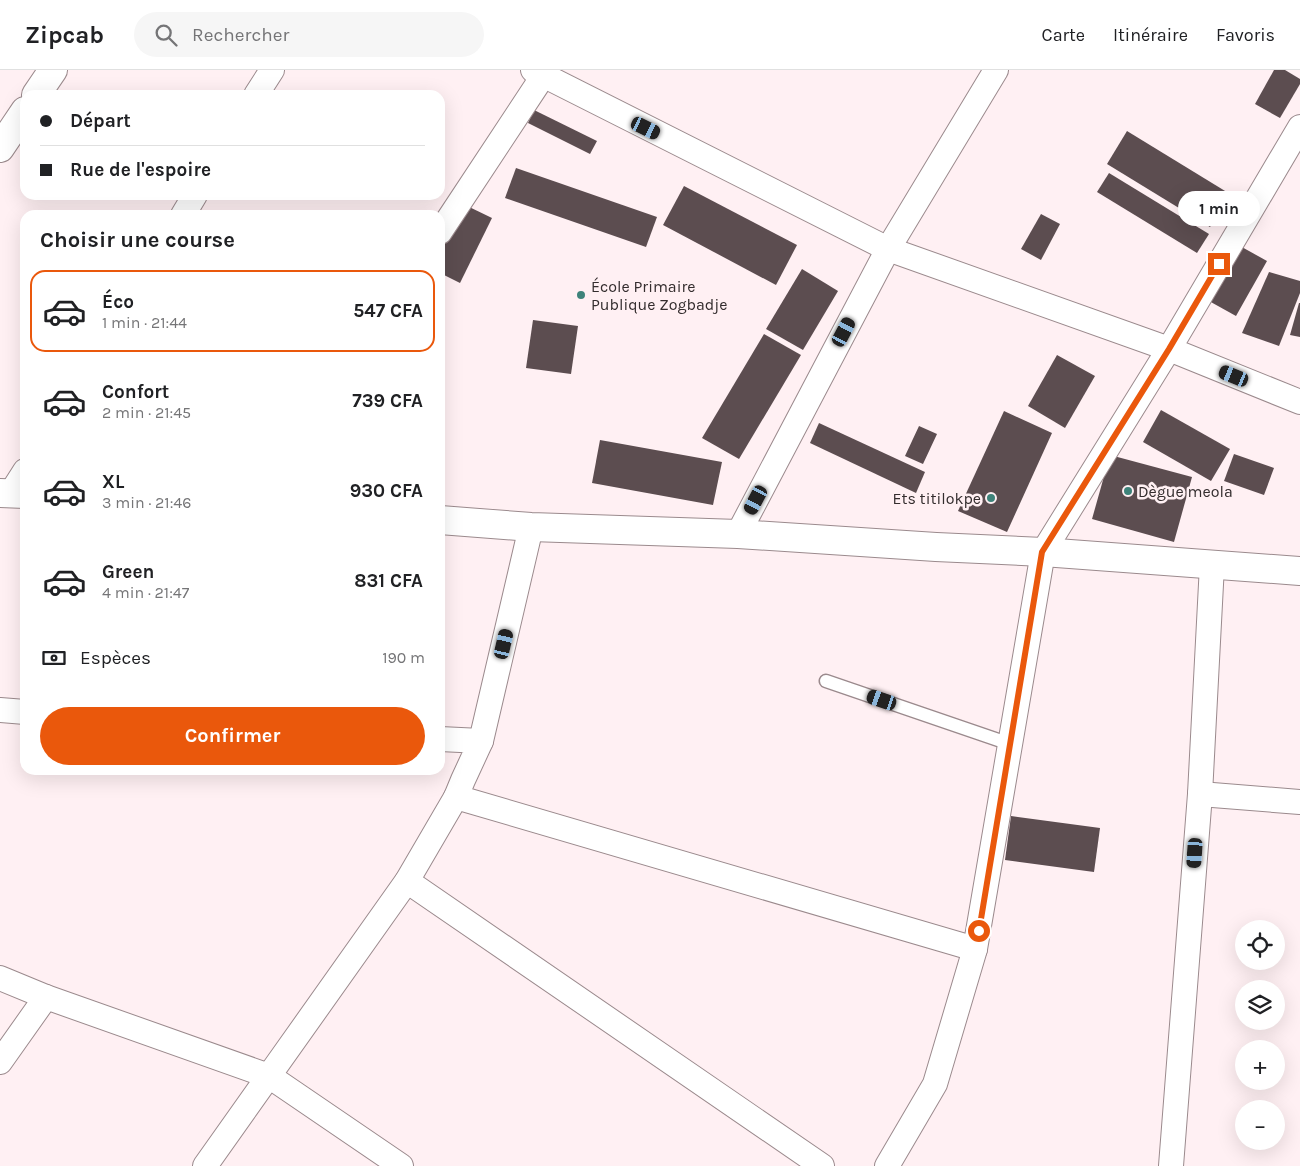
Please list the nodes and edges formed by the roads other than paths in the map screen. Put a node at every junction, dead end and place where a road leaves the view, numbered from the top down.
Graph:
1 (53, 70) edge
2 (272, 70) edge
3 (996, 70) edge
4 (538, 73) edge
5 (39, 90) edge
6 (259, 90) edge
7 (20, 118) edge
8 (1300, 128) edge
9 (0, 148) edge
10 (445, 224) edge
11 (888, 249) junction
12 (1169, 349) junction
13 (1300, 402) edge
14 (445, 520) edge
15 (531, 527) junction
16 (738, 534) junction
17 (1042, 552) junction
18 (1212, 565) junction
19 (1300, 571) edge
20 (826, 681) dead end
21 (0, 710) edge
22 (20, 712) edge
23 (445, 739) edge
24 (481, 741) junction
25 (1010, 744) junction
26 (1200, 794) junction
27 (456, 797) junction
28 (1300, 802) edge
29 (407, 881) junction
30 (976, 949) junction
31 (0, 978) edge
32 (46, 997) junction
33 (0, 1062) edge
34 (269, 1076) junction
35 (205, 1166) edge
36 (401, 1166) edge
37 (822, 1166) edge
38 (888, 1166) edge
39 (1171, 1166) edge

1 - 5 street
2 - 6 street
3 - 11 street
4 - 10 street
4 - 11 street
7 - 9 street
8 - 12 street
11 - 12 street
11 - 16 street
12 - 13 street
12 - 17 street
14 - 15 street
15 - 16 street
15 - 24 street
16 - 17 street
17 - 18 street
17 - 25 street
18 - 19 street
18 - 26 street
20 - 25 lane
21 - 22 street
23 - 24 street
24 - 27 street
25 - 30 street
26 - 28 street
26 - 39 street
27 - 29 street
27 - 30 street
29 - 34 street
29 - 37 street
30 - 38 street
31 - 32 street
32 - 33 street
32 - 34 street
34 - 35 street
34 - 36 street

